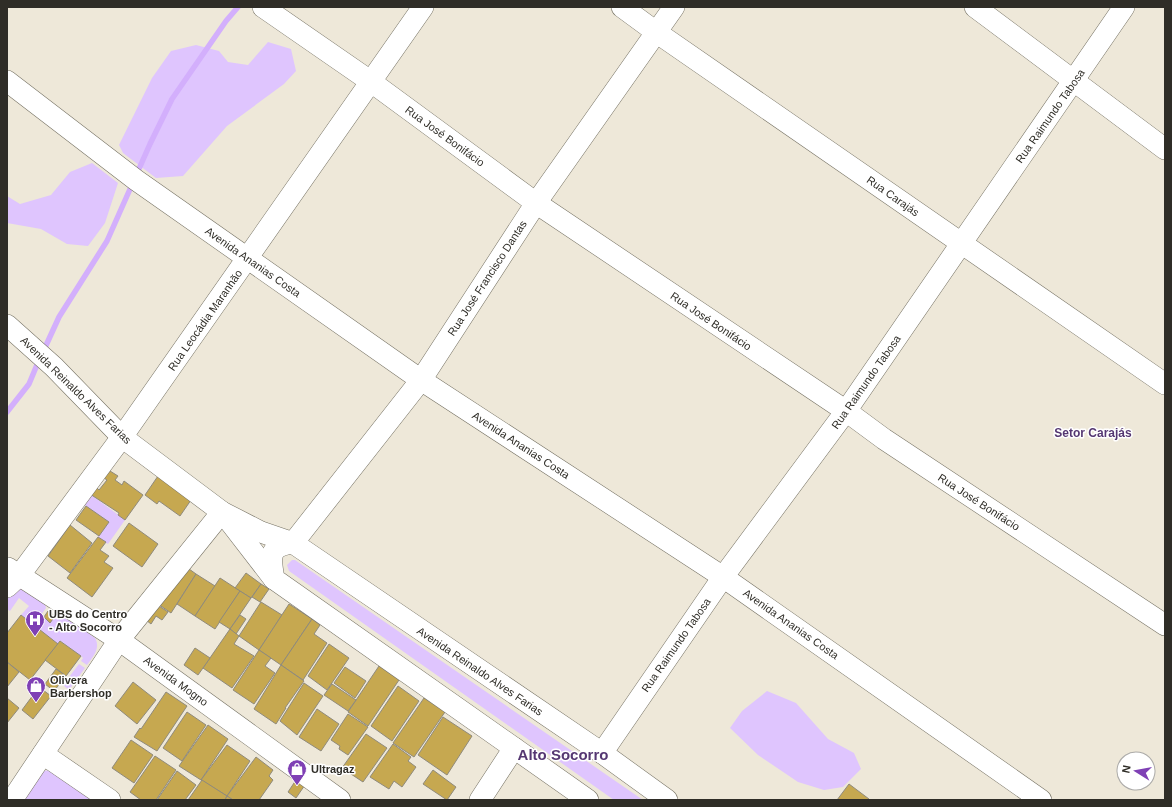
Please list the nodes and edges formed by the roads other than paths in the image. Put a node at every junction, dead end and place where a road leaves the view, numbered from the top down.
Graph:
1 (262, 7) edge
2 (423, 7) edge
3 (622, 7) edge
4 (674, 7) edge
5 (975, 7) edge
6 (1124, 7) edge
7 (656, 32) junction
8 (1075, 80) junction
9 (7, 81) edge
10 (370, 82) junction
11 (1165, 149) edge
12 (536, 203) junction
13 (962, 243) junction
14 (248, 259) junction
15 (7, 325) edge
16 (421, 380) junction
17 (1165, 384) edge
18 (846, 411) junction
19 (122, 437) junction
20 (222, 512) junction
21 (293, 543) junction
22 (11, 577) edge
23 (723, 577) junction
24 (274, 579) junction
25 (1165, 626) edge
26 (119, 640) junction
27 (514, 748) junction
28 (602, 753) junction
29 (43, 754) junction
30 (1027, 796) edge
31 (12, 800) edge
32 (110, 800) edge
33 (340, 800) edge
34 (480, 800) edge
35 (588, 800) edge
36 (668, 800) edge

1 - 10 street, Rua José Bonifácio
2 - 10 street, Rua Leocádia Maranhão
3 - 7 street, Rua Carajás
4 - 7 street, Rua José Francisco Dantas
5 - 8 street
6 - 8 street, Rua Raimundo Tabosa
7 - 12 street, Rua José Francisco Dantas
7 - 13 street, Rua Carajás
8 - 11 street
8 - 13 street, Rua Raimundo Tabosa
9 - 14 street, Avenida Ananias Costa
10 - 12 street, Rua José Bonifácio
10 - 14 street, Rua Leocádia Maranhão
12 - 16 street, Rua José Francisco Dantas
12 - 18 street, Rua José Bonifácio
13 - 17 street, Rua Carajás
13 - 18 street, Rua Raimundo Tabosa
14 - 16 street, Avenida Ananias Costa
14 - 19 street, Rua Leocádia Maranhão
15 - 19 street, Avenida Reinaldo Alves Farias
16 - 21 street, Rua José Francisco Dantas
16 - 23 street, Avenida Ananias Costa
18 - 23 street, Rua Raimundo Tabosa
18 - 25 street, Rua José Bonifácio
19 - 20 street, Avenida Reinaldo Alves Farias
19 - 22 street, Rua Leocádia Maranhão
20 - 21 street, Avenida Reinaldo Alves Farias
20 - 24 street, Avenida Reinaldo Alves Farias
20 - 26 street
21 - 24 street
21 - 28 street, Avenida Reinaldo Alves Farias
22 - 26 street, Avenida Mogno
23 - 28 street, Rua Raimundo Tabosa
23 - 30 street, Avenida Ananias Costa
24 - 27 street, Avenida Reinaldo Alves Farias
26 - 29 street
26 - 33 street, Avenida Mogno
27 - 34 street
27 - 35 street, Avenida Reinaldo Alves Farias
28 - 36 street, Avenida Reinaldo Alves Farias
29 - 31 street
29 - 32 street

